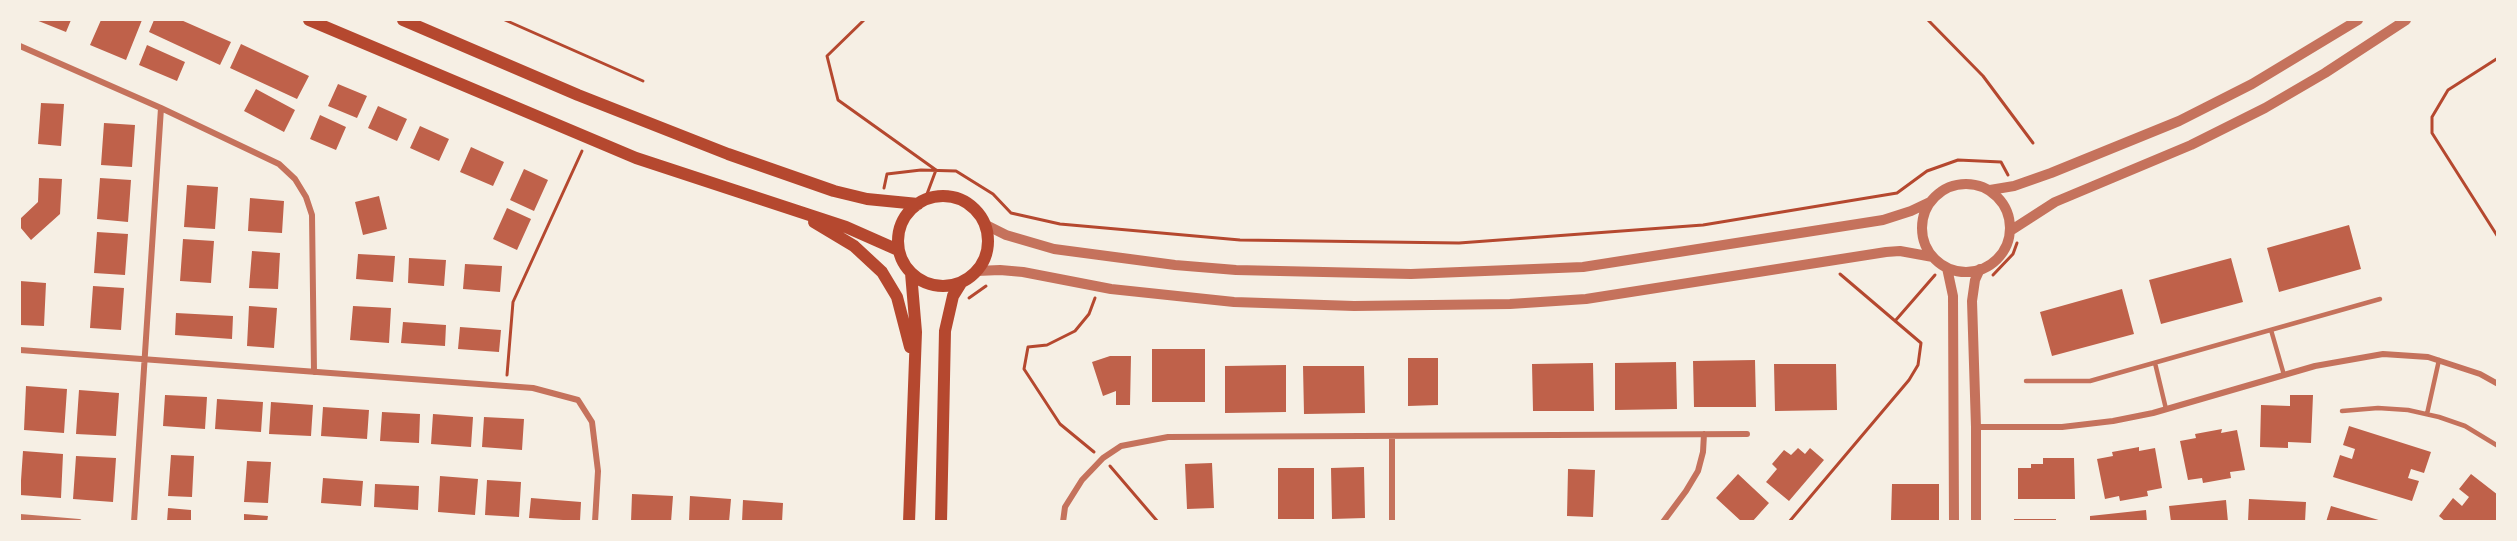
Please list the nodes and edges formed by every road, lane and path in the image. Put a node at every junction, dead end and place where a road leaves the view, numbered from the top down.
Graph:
1 (309, 20) edge
2 (403, 20) edge
3 (505, 20) edge
4 (864, 20) edge
5 (1928, 20) edge
6 (2358, 20) edge
7 (2406, 20) edge
8 (20, 46) edge
9 (20, 53) edge
10 (2498, 58) edge
11 (644, 81) dead end
12 (161, 108) junction
13 (588, 138) junction
14 (2033, 143) dead end
15 (936, 170) junction
16 (2014, 186) junction
17 (1990, 190) junction
18 (880, 201) junction
19 (921, 202) junction
20 (1930, 202) junction
21 (797, 212) junction
22 (2024, 221) junction
23 (984, 224) junction
24 (2010, 231) junction
25 (2498, 237) edge
26 (898, 250) junction
27 (1933, 257) junction
28 (1826, 261) junction
29 (1945, 266) junction
30 (1980, 269) junction
31 (999, 270) junction
32 (977, 271) junction
33 (911, 273) junction
34 (1987, 279) dead end
35 (961, 283) junction
36 (1100, 287) junction
37 (2380, 299) dead end
38 (963, 303) dead end
39 (1895, 321) junction
40 (2271, 330) junction
41 (20, 350) edge
42 (144, 359) junction
43 (2439, 360) junction
44 (2155, 363) junction
45 (914, 369) junction
46 (314, 372) junction
47 (2284, 375) junction
48 (2026, 381) dead end
49 (2498, 384) edge
50 (506, 386) junction
51 (2166, 409) junction
52 (2342, 411) dead end
53 (2427, 414) junction
54 (1976, 427) junction
55 (1704, 434) junction
56 (1747, 434) dead end
57 (1392, 437) junction
58 (2498, 447) edge
59 (1103, 458) junction
60 (20, 517) edge
61 (79, 522) edge
62 (134, 522) edge
63 (595, 522) edge
64 (909, 522) edge
65 (941, 522) edge
66 (1063, 522) edge
67 (1158, 522) edge
68 (1392, 522) edge
69 (1663, 522) edge
70 (1789, 522) edge
71 (1954, 522) edge
72 (1976, 522) edge

1 - 13 main road
2 - 18 main road
3 - 11 path
4 - 15 path
5 - 14 path
6 - 16 street
7 - 22 street
8 - 9 street
8 - 12 street
10 - 25 path
12 - 42 street
12 - 46 street
13 - 21 main road
13 - 50 path
15 - 16 path
15 - 18 path
15 - 19 path
16 - 17 street
17 - 20 street
17 - 24 street
18 - 19 main road
19 - 23 main road
19 - 26 main road
20 - 23 street
20 - 27 street
21 - 26 main road
21 - 45 main road
22 - 24 street
22 - 34 path
23 - 32 main road
24 - 30 street
26 - 33 main road
27 - 28 street
27 - 29 street
28 - 36 street
28 - 39 path
29 - 30 street
29 - 39 path
29 - 71 street
30 - 54 street
31 - 32 street
31 - 36 street
31 - 38 path
32 - 35 main road
33 - 35 main road
33 - 45 main road
35 - 65 main road
36 - 59 path
37 - 40 lane
39 - 70 path
40 - 44 lane
40 - 47 lane
41 - 42 street
42 - 46 street
42 - 62 street
43 - 47 street
43 - 49 street
43 - 53 lane
44 - 48 lane
44 - 51 lane
45 - 64 main road
46 - 50 street
47 - 51 street
50 - 63 street
51 - 54 street
52 - 53 lane
53 - 58 lane
54 - 72 street
55 - 56 street
55 - 57 street
55 - 69 street
57 - 59 street
57 - 68 street
59 - 66 street
59 - 67 path
60 - 61 street

